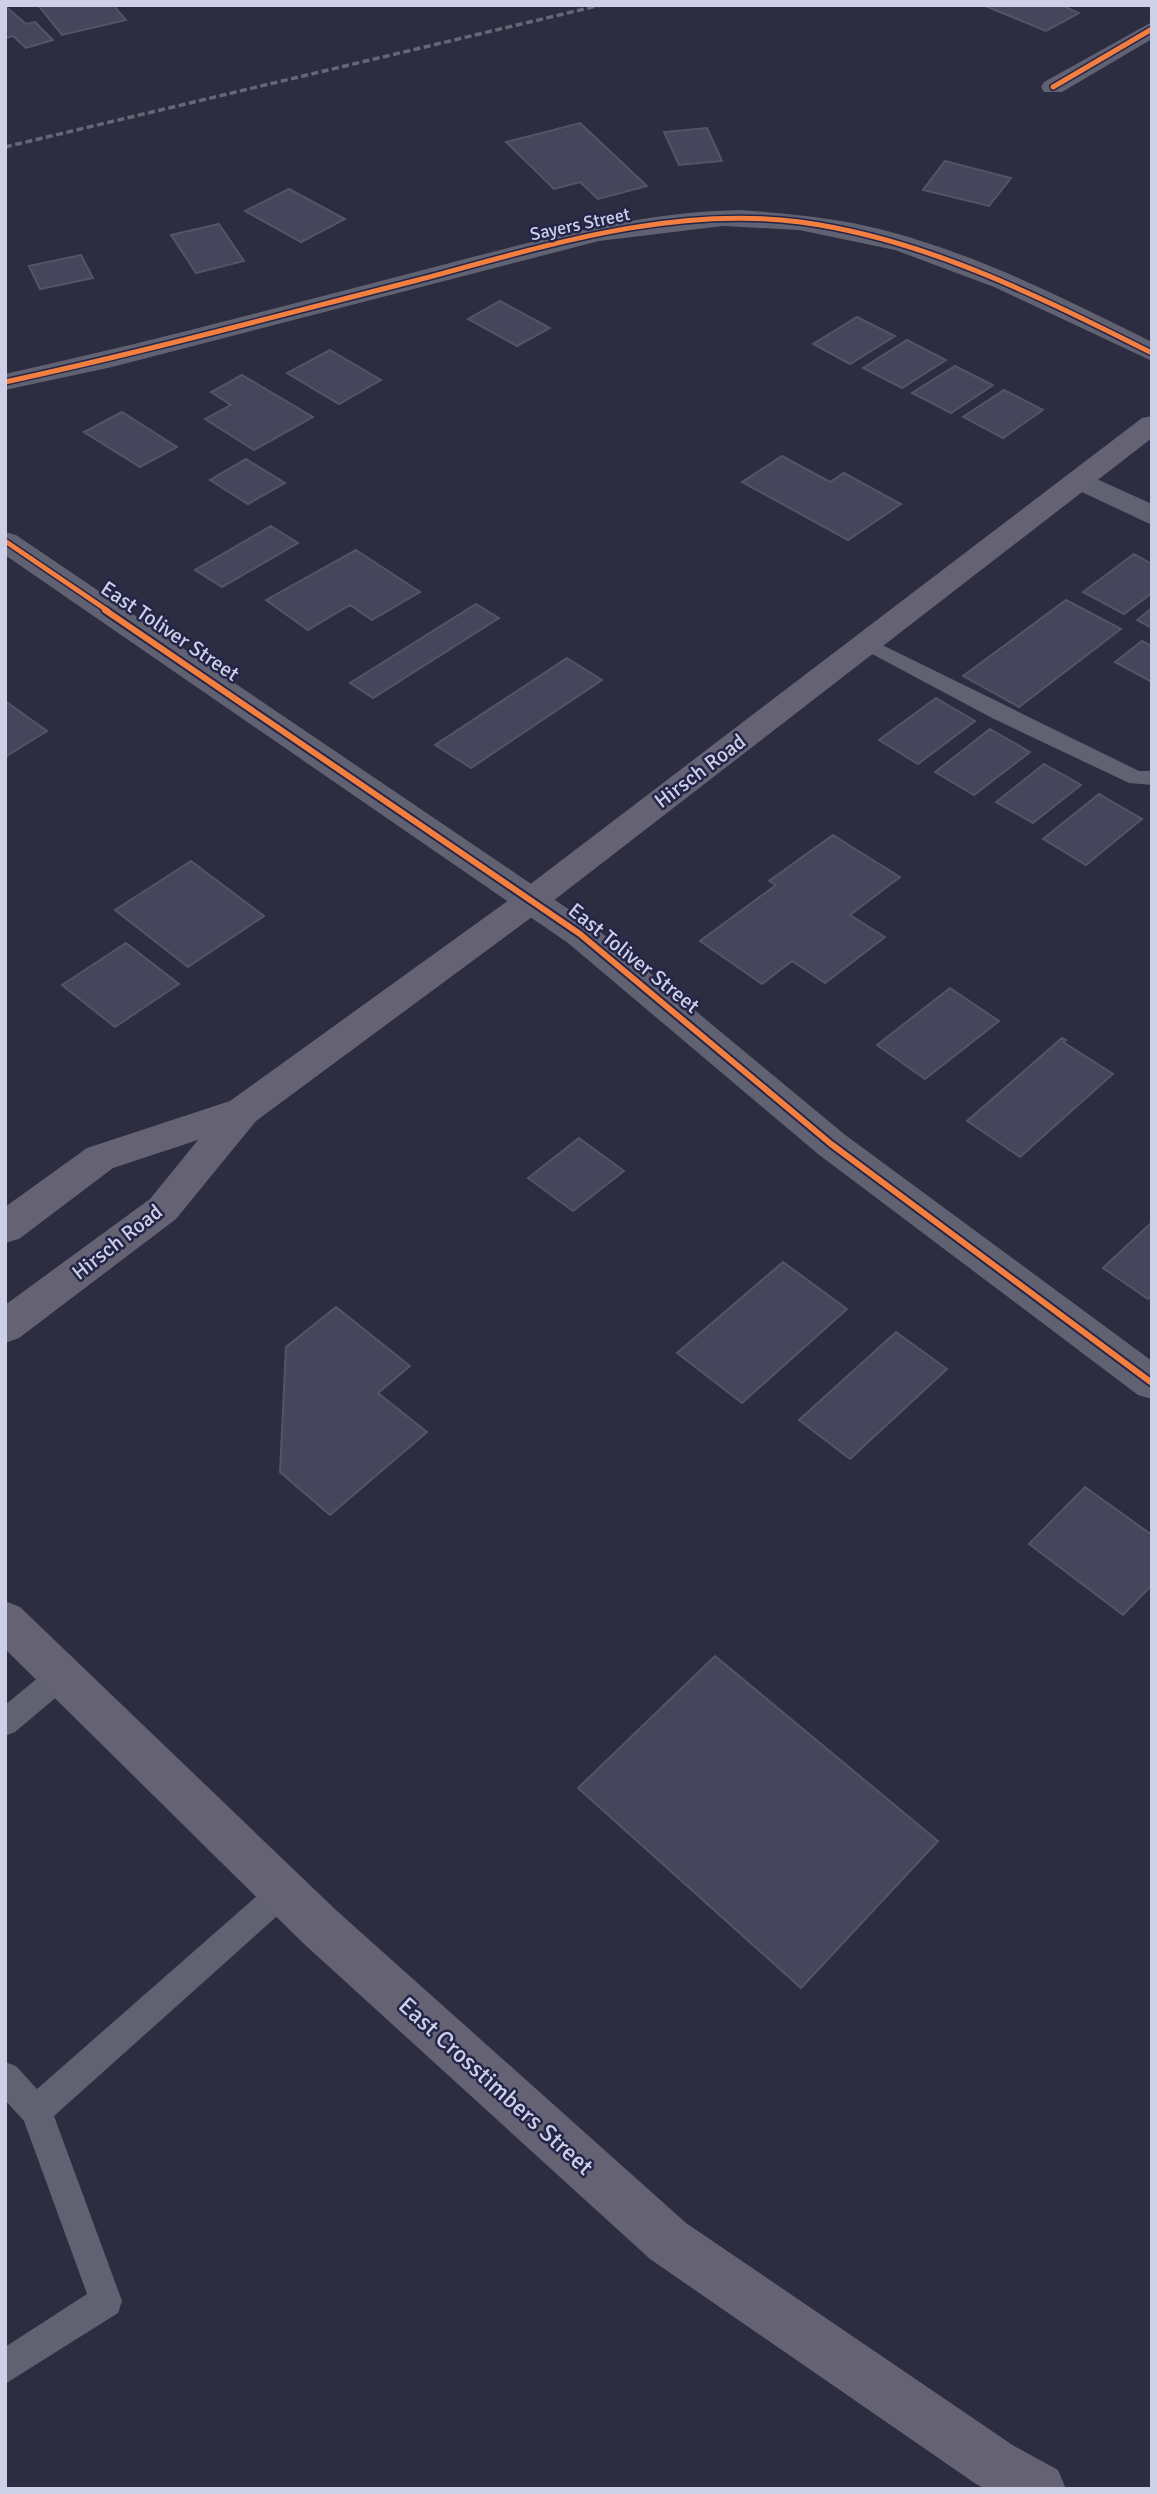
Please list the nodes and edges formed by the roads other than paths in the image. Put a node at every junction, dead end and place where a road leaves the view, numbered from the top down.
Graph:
1 (1152, 29) edge
2 (1053, 86) dead end
3 (1152, 353) edge
4 (5, 382) edge
5 (1152, 424) edge
6 (1079, 480) junction
7 (1152, 516) edge
8 (5, 541) edge
9 (866, 643) junction
10 (1152, 778) edge
11 (532, 900) junction
12 (243, 1111) junction
13 (5, 1228) edge
14 (5, 1327) edge
15 (1152, 1383) edge
16 (5, 1620) edge
17 (62, 1675) junction
18 (5, 1723) edge
19 (284, 1892) junction
20 (5, 2077) edge
21 (36, 2111) junction
22 (5, 2367) edge
23 (1040, 2489) edge

1 - 2 street
3 - 4 street, Sayers Street
5 - 6 main road, Hirsch Road
6 - 7 street
6 - 9 main road, Hirsch Road
8 - 11 street, East Toliver Street
9 - 10 lane
9 - 11 main road, Hirsch Road
11 - 12 main road, Hirsch Road
11 - 15 street, East Toliver Street
12 - 13 main road, Hirsch Road
12 - 14 main road, Hirsch Road
16 - 17 main road, East Crosstimbers Street
17 - 18 lane
17 - 19 main road, East Crosstimbers Street
19 - 21 lane
19 - 23 main road, East Crosstimbers Street
20 - 21 lane
21 - 22 lane

